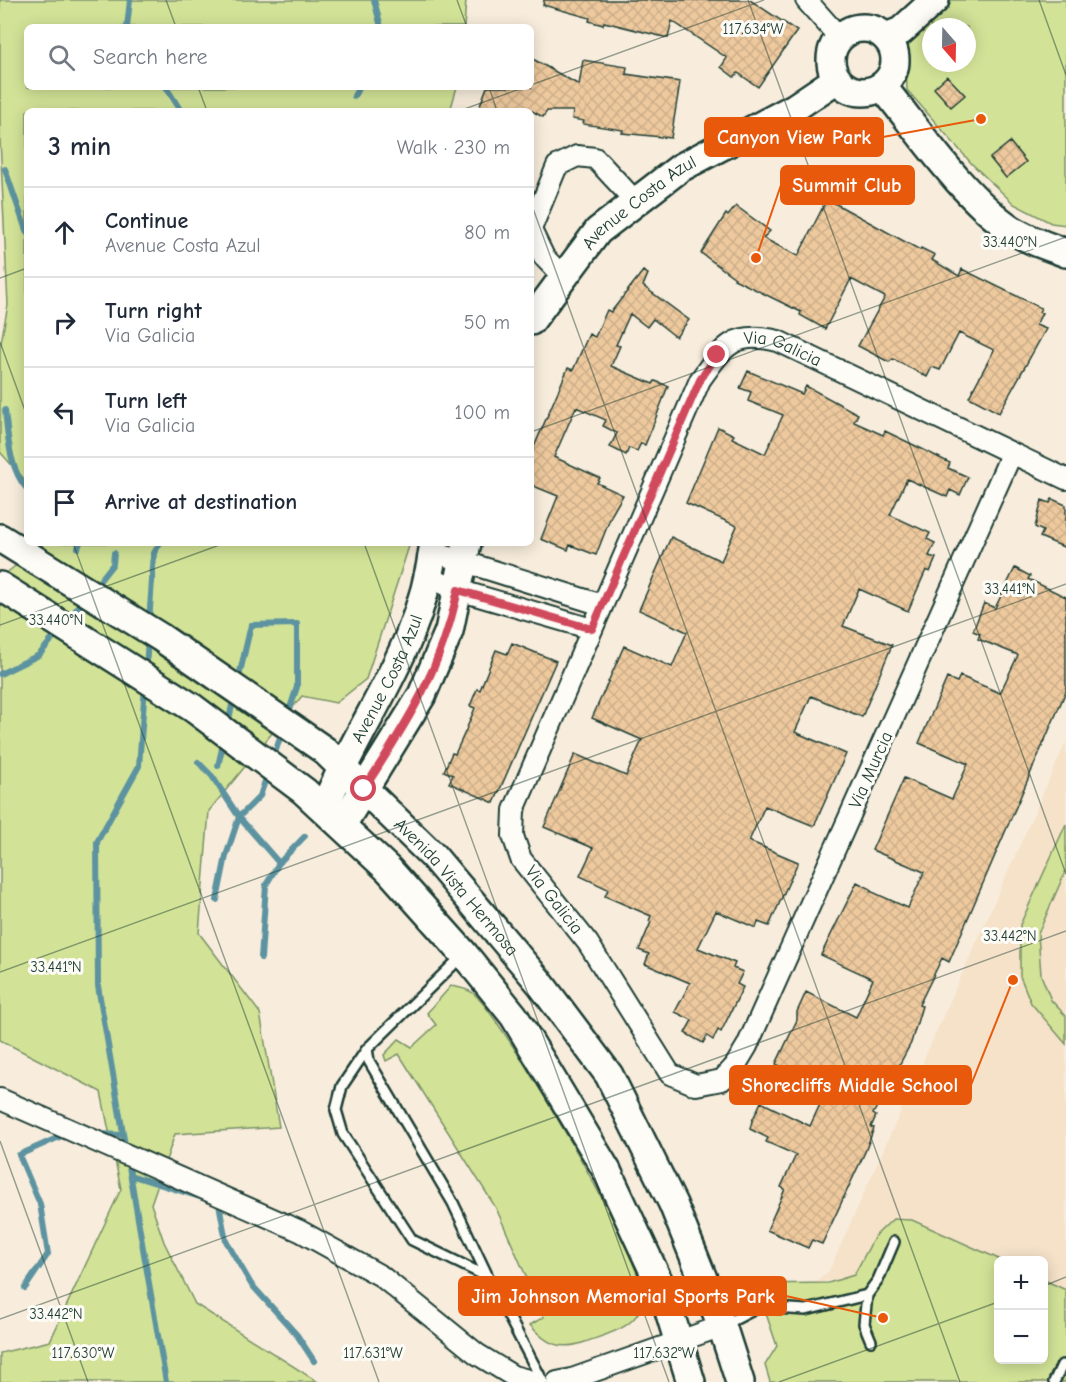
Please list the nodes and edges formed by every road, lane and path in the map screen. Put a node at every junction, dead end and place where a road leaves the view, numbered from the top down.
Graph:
1 (806, 0) edge
2 (935, 0) edge
3 (839, 37) junction
4 (886, 37) junction
5 (837, 80) junction
6 (882, 86) junction
7 (636, 202) junction
8 (534, 223) edge
9 (534, 237) edge
10 (1066, 253) edge
11 (563, 277) junction
12 (534, 317) edge
13 (1011, 454) junction
14 (1066, 479) edge
15 (4, 540) edge
16 (466, 552) edge
17 (432, 558) edge
18 (0, 586) edge
19 (458, 590) junction
20 (602, 605) junction
21 (592, 629) junction
22 (333, 758) junction
23 (364, 789) junction
24 (323, 808) junction
25 (464, 954) junction
26 (367, 1050) junction
27 (722, 1080) joint
28 (0, 1099) edge
29 (894, 1242) dead end
30 (488, 1277) junction
31 (867, 1295) junction
32 (722, 1326) junction
33 (679, 1341) junction
34 (871, 1341) dead end
35 (1062, 1365) dead end
36 (536, 1382) edge
37 (543, 1382) edge
38 (557, 1382) edge
39 (691, 1382) edge
40 (740, 1382) edge
41 (1054, 1382) edge

1 - 3 street
2 - 4 main road
3 - 4 main road
3 - 5 main road
4 - 6 main road
5 - 6 main road
5 - 7 main road, Avenue Costa Azul
6 - 10 main road
7 - 8 street
7 - 11 main road, Avenue Costa Azul
9 - 11 street
11 - 12 main road, Avenue Costa Azul
13 - 14 street, Via Galicia
13 - 20 street, Via Galicia
13 - 27 street, Via Murcia
15 - 22 main road, Avenida Vista Hermosa
16 - 17 street
16 - 19 main road, Avenue Costa Azul
16 - 20 street
17 - 19 street
17 - 22 main road, Avenue Costa Azul
18 - 24 main road, Avenida Vista Hermosa
19 - 21 street
19 - 23 main road, Avenue Costa Azul
20 - 21 street, Via Galicia
21 - 27 street, Via Galicia
22 - 23 main road, Avenida Vista Hermosa
22 - 24 main road, Avenue Costa Azul
23 - 24 main road, Avenue Costa Azul
23 - 32 main road, Avenida Vista Hermosa
24 - 25 main road, Avenida Vista Hermosa
25 - 26 lane
25 - 33 main road, Avenida Vista Hermosa
26 - 30 lane
26 - 30 lane
28 - 36 street
29 - 31 lane
30 - 37 lane
31 - 32 lane
31 - 34 lane
32 - 33 street
32 - 40 main road, Avenida Vista Hermosa
33 - 38 street
33 - 39 main road, Avenida Vista Hermosa
35 - 41 lane

